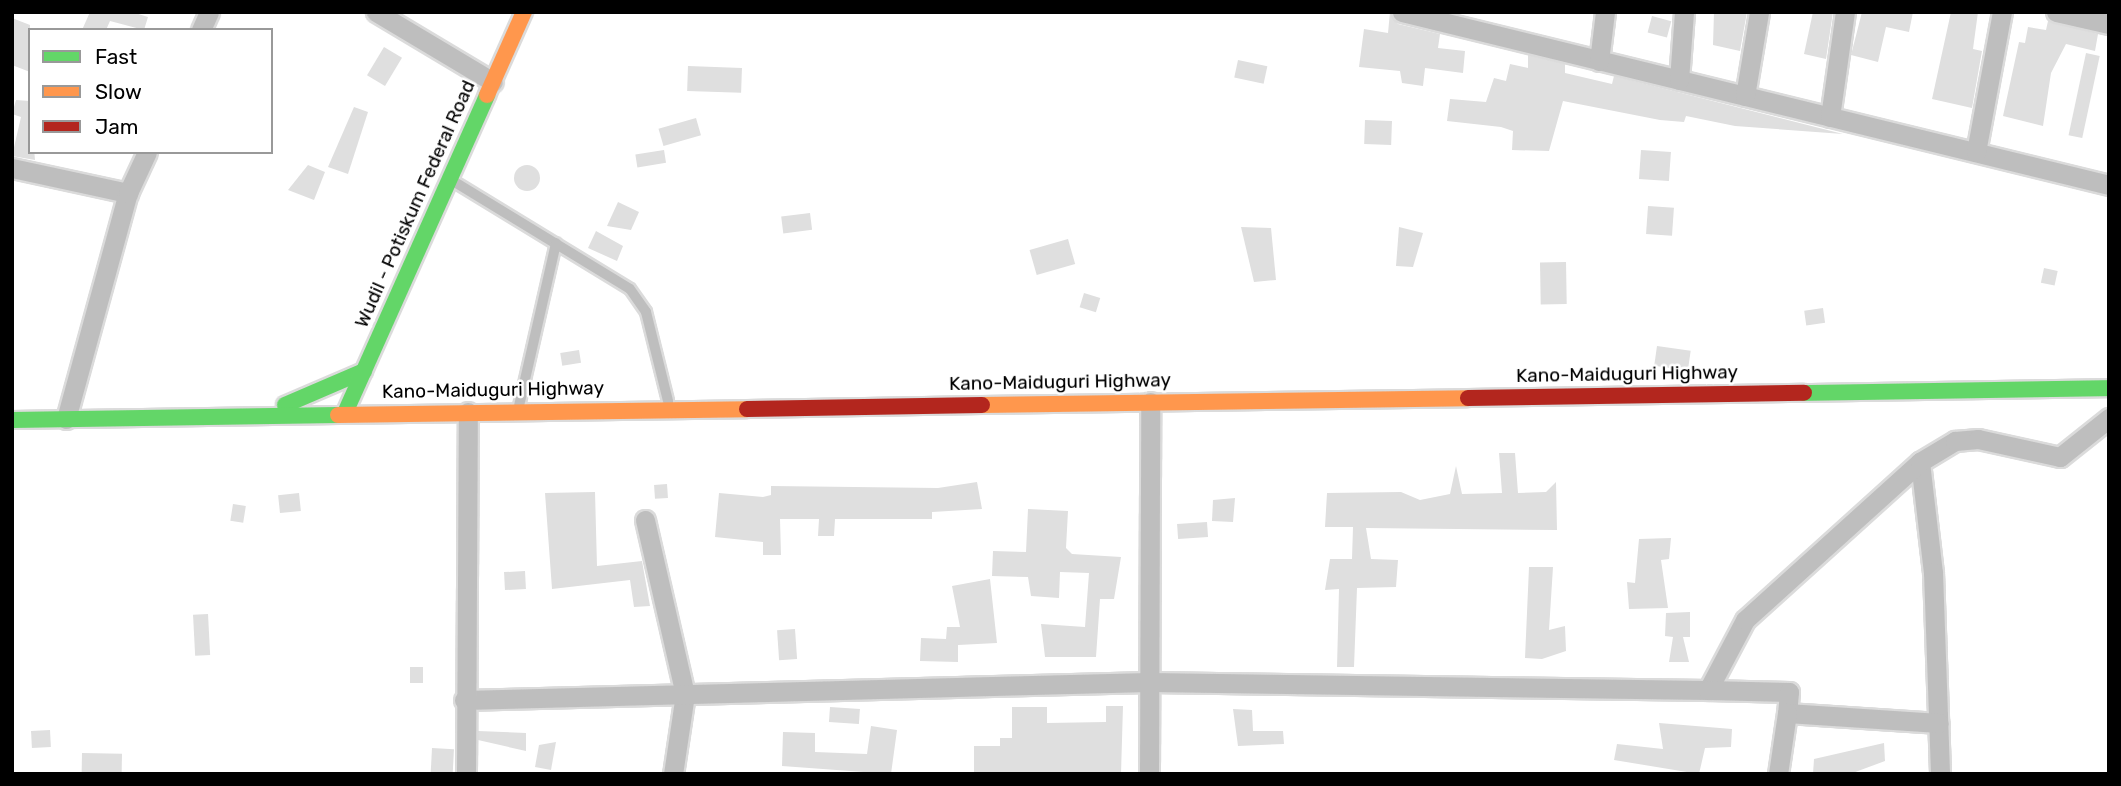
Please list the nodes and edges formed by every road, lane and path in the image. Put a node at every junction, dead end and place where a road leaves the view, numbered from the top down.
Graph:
1 (209, 12) edge
2 (376, 12) edge
3 (524, 12) edge
4 (1402, 12) edge
5 (1605, 12) edge
6 (1684, 12) edge
7 (1759, 12) edge
8 (1845, 12) edge
9 (2002, 12) edge
10 (2056, 12) edge
11 (1433, 16) edge
12 (2109, 24) edge
13 (202, 28) edge
14 (1599, 61) junction
15 (1679, 80) junction
16 (492, 82) junction
17 (1745, 96) junction
18 (1830, 117) junction
19 (1976, 152) junction
20 (146, 154) edge
21 (12, 167) edge
22 (449, 179) junction
23 (2109, 185) edge
24 (128, 193) junction
25 (556, 243) junction
26 (367, 365) junction
27 (383, 376) dead end
28 (2109, 388) edge
29 (398, 395) dead end
30 (1150, 402) junction
31 (670, 409) junction
32 (518, 411) junction
33 (418, 412) junction
34 (468, 412) junction
35 (345, 413) junction
36 (254, 415) junction
37 (2109, 418) edge
38 (66, 419) junction
39 (12, 420) edge
40 (1920, 462) junction
41 (645, 520) dead end
42 (1149, 682) junction
43 (1708, 690) junction
44 (685, 694) junction
45 (464, 700) junction
46 (1787, 713) junction
47 (1939, 723) junction
48 (466, 774) edge
49 (673, 774) edge
50 (1149, 774) edge
51 (1778, 774) edge
52 (1940, 774) edge

1 - 13 street
2 - 16 street
3 - 16 main road, Wudil - Potiskum Federal Road
4 - 11 street
5 - 14 street
6 - 15 street
7 - 17 street
8 - 18 street
9 - 19 street
10 - 12 street
11 - 14 street
14 - 15 street
15 - 17 street
16 - 22 main road, Wudil - Potiskum Federal Road
17 - 18 street
18 - 19 street
19 - 23 street
20 - 24 street
21 - 24 street
22 - 25 lane
22 - 26 main road, Wudil - Potiskum Federal Road
24 - 38 street
25 - 31 lane
25 - 32 lane
26 - 27 main road
26 - 35 main road, Wudil - Potiskum Federal Road
26 - 36 main road
28 - 30 main road, Kano-Maiduguri Highway
29 - 33 main road
30 - 31 main road, Kano-Maiduguri Highway
30 - 42 street
31 - 32 main road, Kano-Maiduguri Highway
32 - 34 main road, Kano-Maiduguri Highway
33 - 34 main road, Kano-Maiduguri Highway
33 - 35 main road, Kano-Maiduguri Highway
34 - 45 street
35 - 36 main road, Kano-Maiduguri Highway
36 - 38 main road, Kano-Maiduguri Highway
37 - 40 street
38 - 39 main road, Kano-Maiduguri Highway
40 - 43 street
40 - 47 street
41 - 44 street
42 - 43 street
42 - 44 street
42 - 50 street
43 - 46 street
44 - 45 street
44 - 49 street
45 - 48 street
46 - 47 street
46 - 51 street
47 - 52 street

